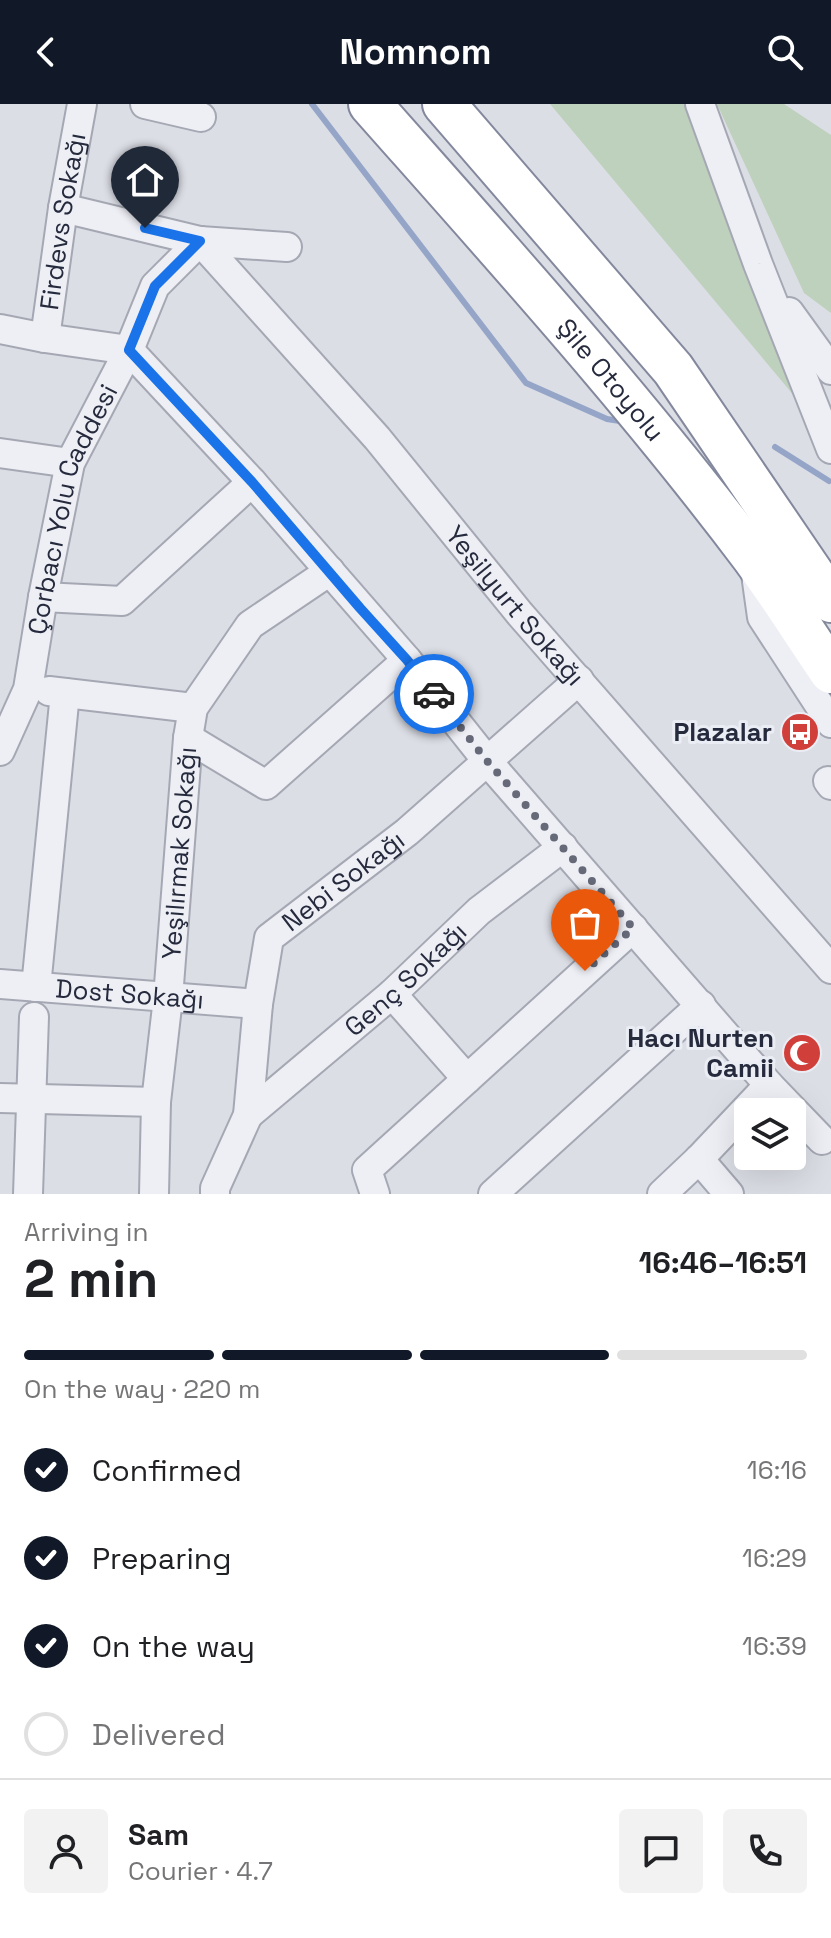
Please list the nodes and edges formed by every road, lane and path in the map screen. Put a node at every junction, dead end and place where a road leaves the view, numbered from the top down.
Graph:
1 (82, 104) edge
2 (145, 104) edge
3 (370, 104) edge
4 (444, 104) edge
5 (700, 104) edge
6 (201, 117) dead end
7 (63, 208) junction
8 (200, 241) junction
9 (287, 247) dead end
10 (0, 329) edge
11 (45, 338) junction
12 (129, 350) junction
13 (817, 367) edge
14 (831, 387) edge
15 (831, 426) edge
16 (831, 449) edge
17 (0, 453) edge
18 (70, 463) junction
19 (252, 482) junction
20 (754, 559) junction
21 (818, 570) edge
22 (330, 571) junction
23 (43, 597) junction
24 (831, 601) edge
25 (407, 660) junction
26 (831, 672) edge
27 (579, 680) junction
28 (28, 689) junction
29 (65, 693) junction
30 (193, 708) junction
31 (831, 723) edge
32 (188, 738) junction
33 (0, 751) edge
34 (488, 762) junction
35 (563, 847) junction
36 (633, 928) junction
37 (831, 969) edge
38 (0, 984) edge
39 (36, 987) junction
40 (392, 994) junction
41 (168, 998) junction
42 (258, 1004) junction
43 (701, 1005) junction
44 (34, 1017) dead end
45 (467, 1079) junction
46 (769, 1085) junction
47 (0, 1098) edge
48 (30, 1099) junction
49 (156, 1102) junction
50 (248, 1115) junction
51 (822, 1140) dead end
52 (699, 1159) junction
53 (28, 1194) edge
54 (154, 1194) edge
55 (215, 1194) edge
56 (375, 1194) edge
57 (493, 1194) edge
58 (662, 1194) edge
59 (729, 1194) edge

1 - 7 street, Firdevs Sokağı
2 - 6 street
3 - 20 highway, Şile Otoyolu
4 - 21 highway, Şile Otoyolu
5 - 13 street
7 - 8 street
7 - 11 street, Firdevs Sokağı
8 - 9 street
8 - 12 street, Çorbacı Yolu Caddesi
8 - 27 street, Yeşilyurt Sokağı
10 - 11 street
11 - 12 street
12 - 18 street, Çorbacı Yolu Caddesi
12 - 19 street
13 - 14 street
13 - 15 street
13 - 16 street
17 - 18 street
18 - 23 street, Çorbacı Yolu Caddesi
19 - 22 street
19 - 23 street
20 - 26 highway, Şile Otoyolu
20 - 31 street
21 - 24 highway, Şile Otoyolu
22 - 25 street
22 - 30 street, Yeşilırmak Sokağı
23 - 28 street, Çorbacı Yolu Caddesi
25 - 32 street
25 - 34 street
27 - 34 street, Nebi Sokağı
27 - 37 street, Yeşilyurt Sokağı
28 - 29 street
28 - 33 street, Çorbacı Yolu Caddesi
29 - 30 street
29 - 39 street
30 - 32 street, Yeşilırmak Sokağı
32 - 41 street, Yeşilırmak Sokağı
34 - 35 street
34 - 42 street, Nebi Sokağı
35 - 36 street
35 - 40 street, Genç Sokağı
36 - 43 street
36 - 45 street
38 - 39 street, Dost Sokağı
39 - 41 street, Dost Sokağı
40 - 45 street
40 - 50 street, Genç Sokağı
41 - 42 street, Dost Sokağı
41 - 49 street, Yeşilırmak Sokağı
42 - 50 street, Nebi Sokağı
43 - 46 street
43 - 57 street
44 - 48 street
45 - 56 street
46 - 51 street
46 - 52 street
47 - 48 street
48 - 49 street
48 - 53 street
49 - 54 street, Yeşilırmak Sokağı
50 - 55 street, Nebi Sokağı
52 - 58 street
52 - 59 street

